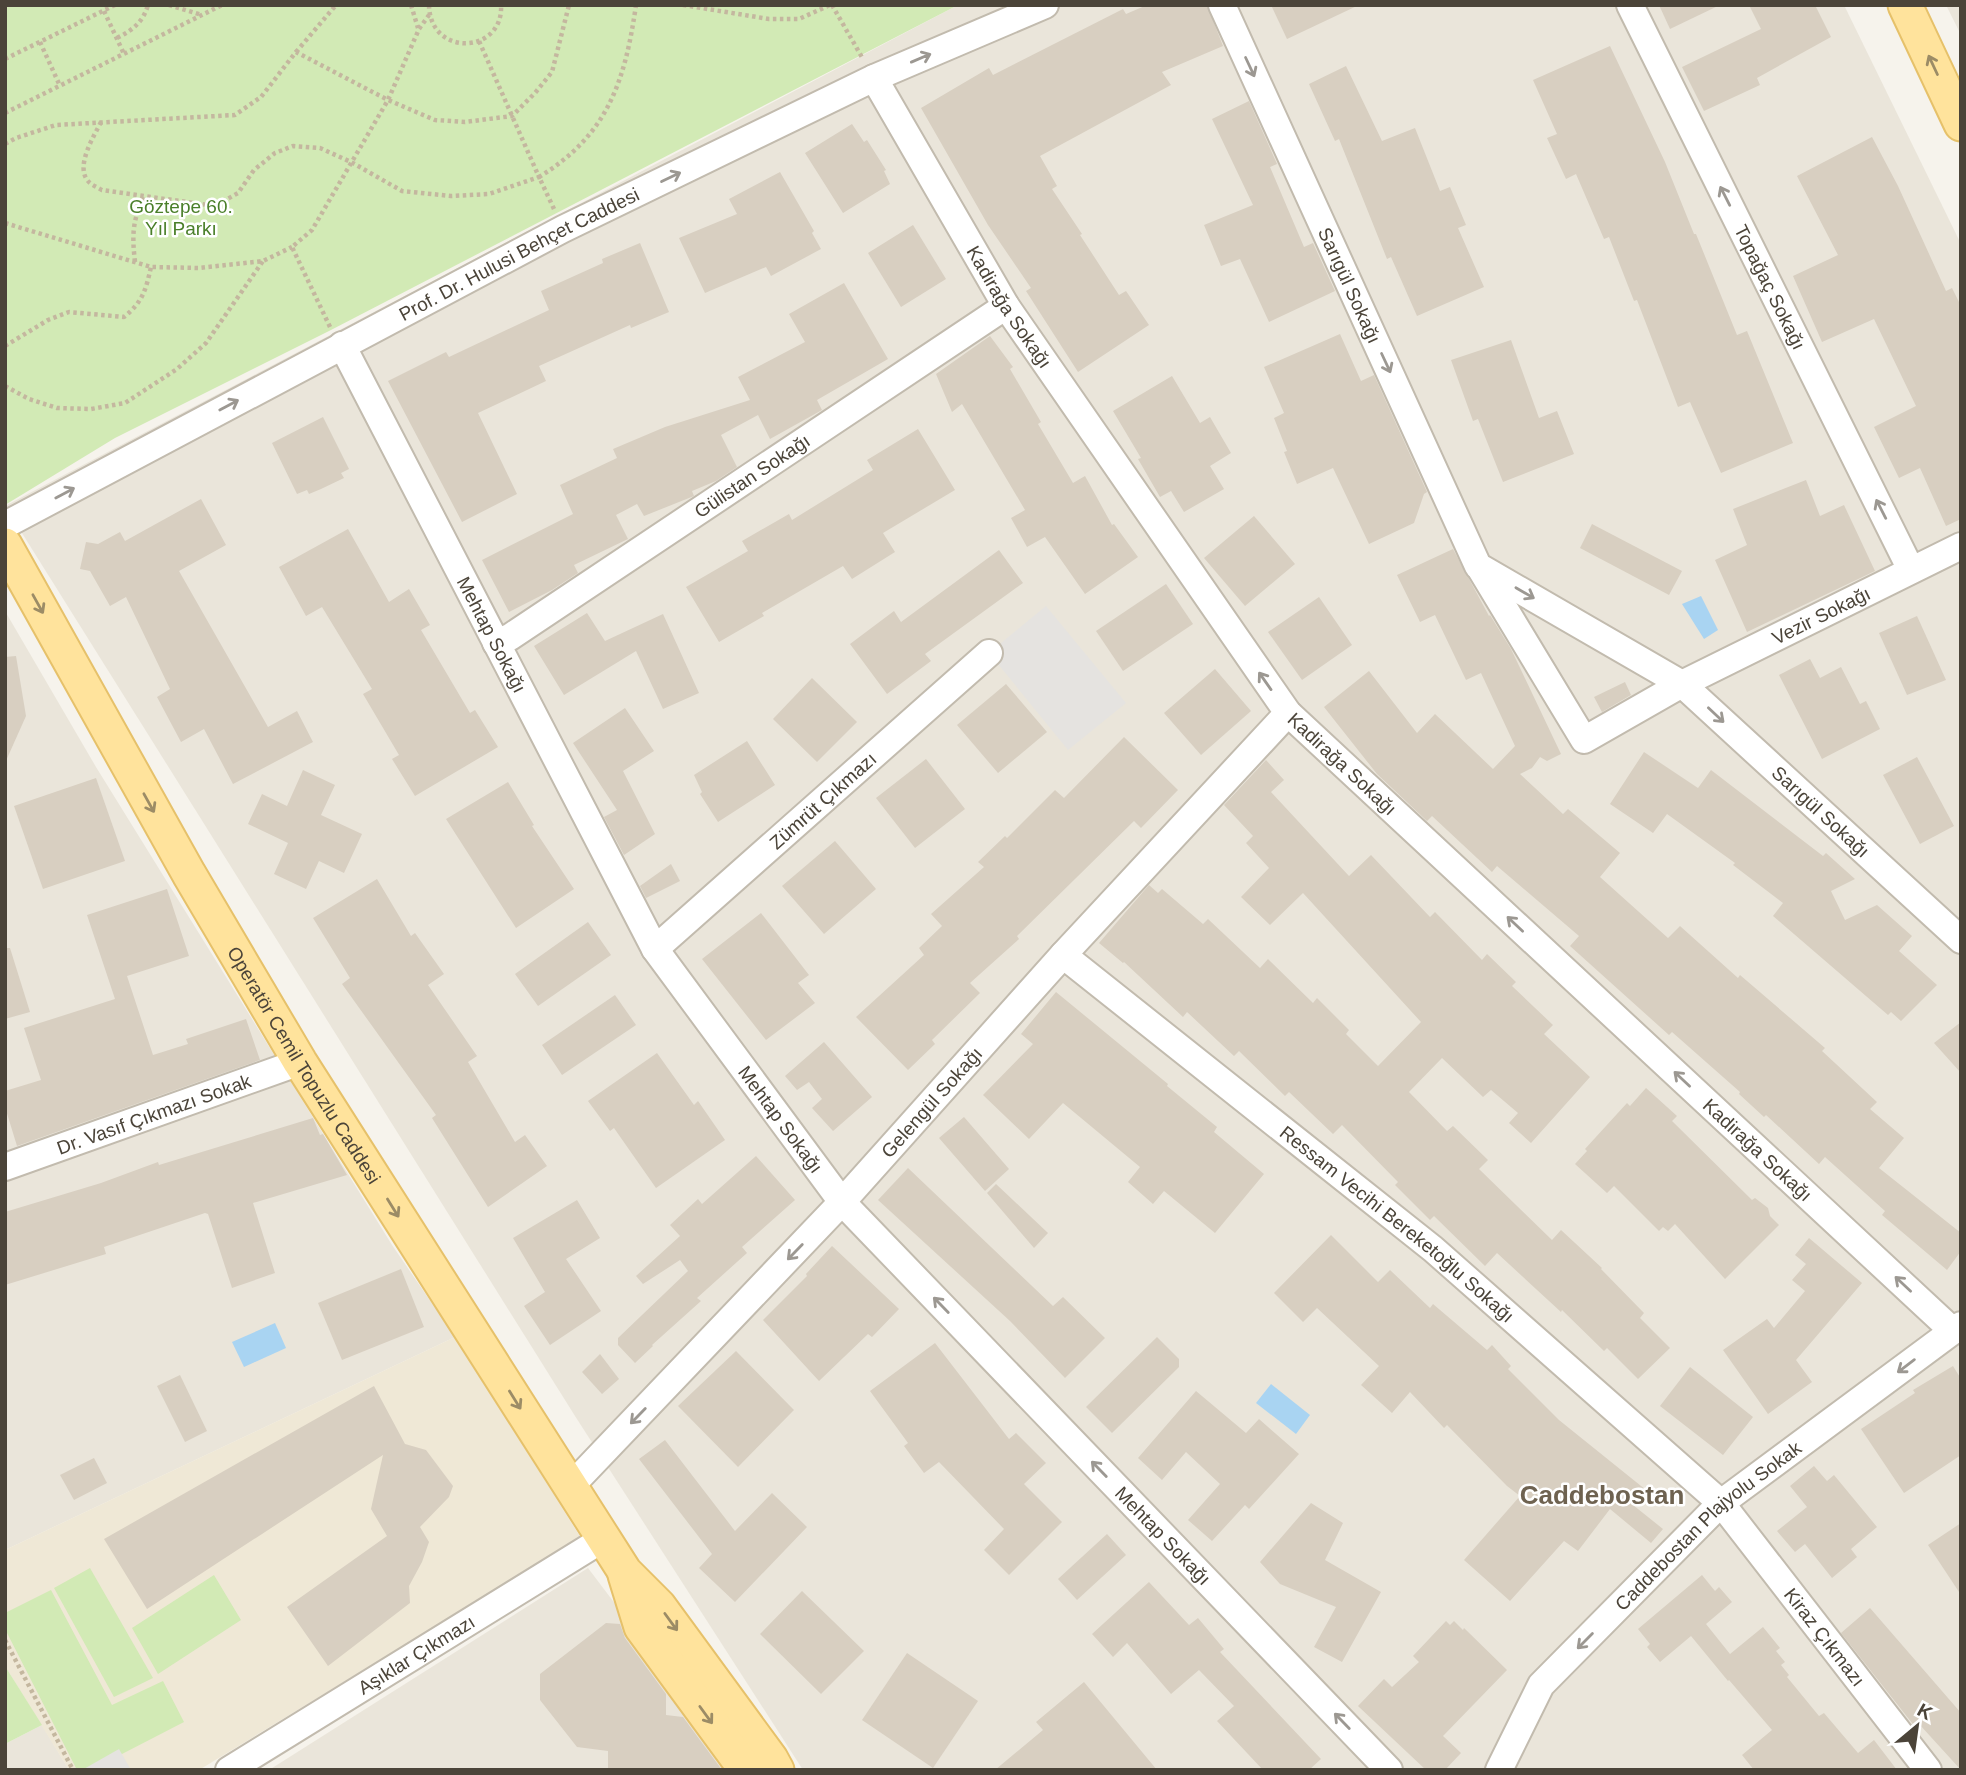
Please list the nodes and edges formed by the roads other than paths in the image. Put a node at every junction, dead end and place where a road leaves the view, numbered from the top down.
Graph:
1 (1045, 5) edge
2 (1222, 5) edge
3 (1630, 5) edge
4 (1905, 5) edge
5 (874, 78) junction
6 (1961, 124) edge
7 (1006, 306) junction
8 (342, 345) junction
9 (5, 525) edge
10 (5, 545) edge
11 (1961, 546) edge
12 (1478, 566) junction
13 (1911, 570) junction
14 (496, 643) junction
15 (989, 653) dead end
16 (1682, 684) junction
17 (1288, 713) junction
18 (1961, 940) edge
19 (655, 949) junction
20 (1063, 955) junction
21 (300, 1062) junction
22 (5, 1167) edge
23 (842, 1202) junction
24 (1957, 1328) edge
25 (570, 1487) junction
26 (1721, 1503) junction
27 (603, 1539) junction
28 (625, 1573) junction
29 (229, 1770) edge
30 (746, 1770) edge
31 (777, 1770) edge
32 (1389, 1770) edge
33 (1499, 1770) edge
34 (1928, 1770) edge

5 -> 1 street, Prof. Dr. Hulusi Behçet Caddesi
2 -> 12 street, Sarıgül Sokağı
13 -> 3 street, Topağaç Sokağı
6 -> 4 main road
5 - 7 street, Kadirağa Sokağı
8 -> 5 street, Prof. Dr. Hulusi Behçet Caddesi
7 - 14 street, Gülistan Sokağı
17 -> 7 street, Kadirağa Sokağı
9 -> 8 street, Prof. Dr. Hulusi Behçet Caddesi
8 - 14 street, Mehtap Sokağı
10 -> 21 main road, Operatör Cemil Topuzlu Caddesi
11 - 13 street, Vezir Sokağı
12 -> 16 street, Sarıgül Sokağı
12 - 16 street, Sarıgül Sokağı
13 - 16 street, Vezir Sokağı
14 - 19 street, Mehtap Sokağı
15 - 19 street, Zümrüt Çıkmazı
16 -> 18 street, Sarıgül Sokağı
17 - 20 street, Gelengül Sokağı
24 -> 17 street, Kadirağa Sokağı
19 - 23 street, Mehtap Sokağı
20 - 23 street, Gelengül Sokağı
20 - 26 street, Ressam Vecihi Bereketoğlu Sokağı
21 - 22 street, Dr. Vasıf Çıkmazı Sokak
21 -> 25 main road, Operatör Cemil Topuzlu Caddesi
23 -> 25 street, Gelengül Sokağı
32 -> 23 street, Mehtap Sokağı
24 -> 26 street, Caddebostan Plajyolu Sokak
25 - 27 main road, Operatör Cemil Topuzlu Caddesi
26 -> 33 street, Caddebostan Plajyolu Sokak
26 - 34 street, Kiraz Çıkmazı
27 - 28 main road, Operatör Cemil Topuzlu Caddesi
27 - 29 street, Aşıklar Çıkmazı
28 -> 30 main road, Operatör Cemil Topuzlu Caddesi
28 -> 31 main road, Operatör Cemil Topuzlu Caddesi

